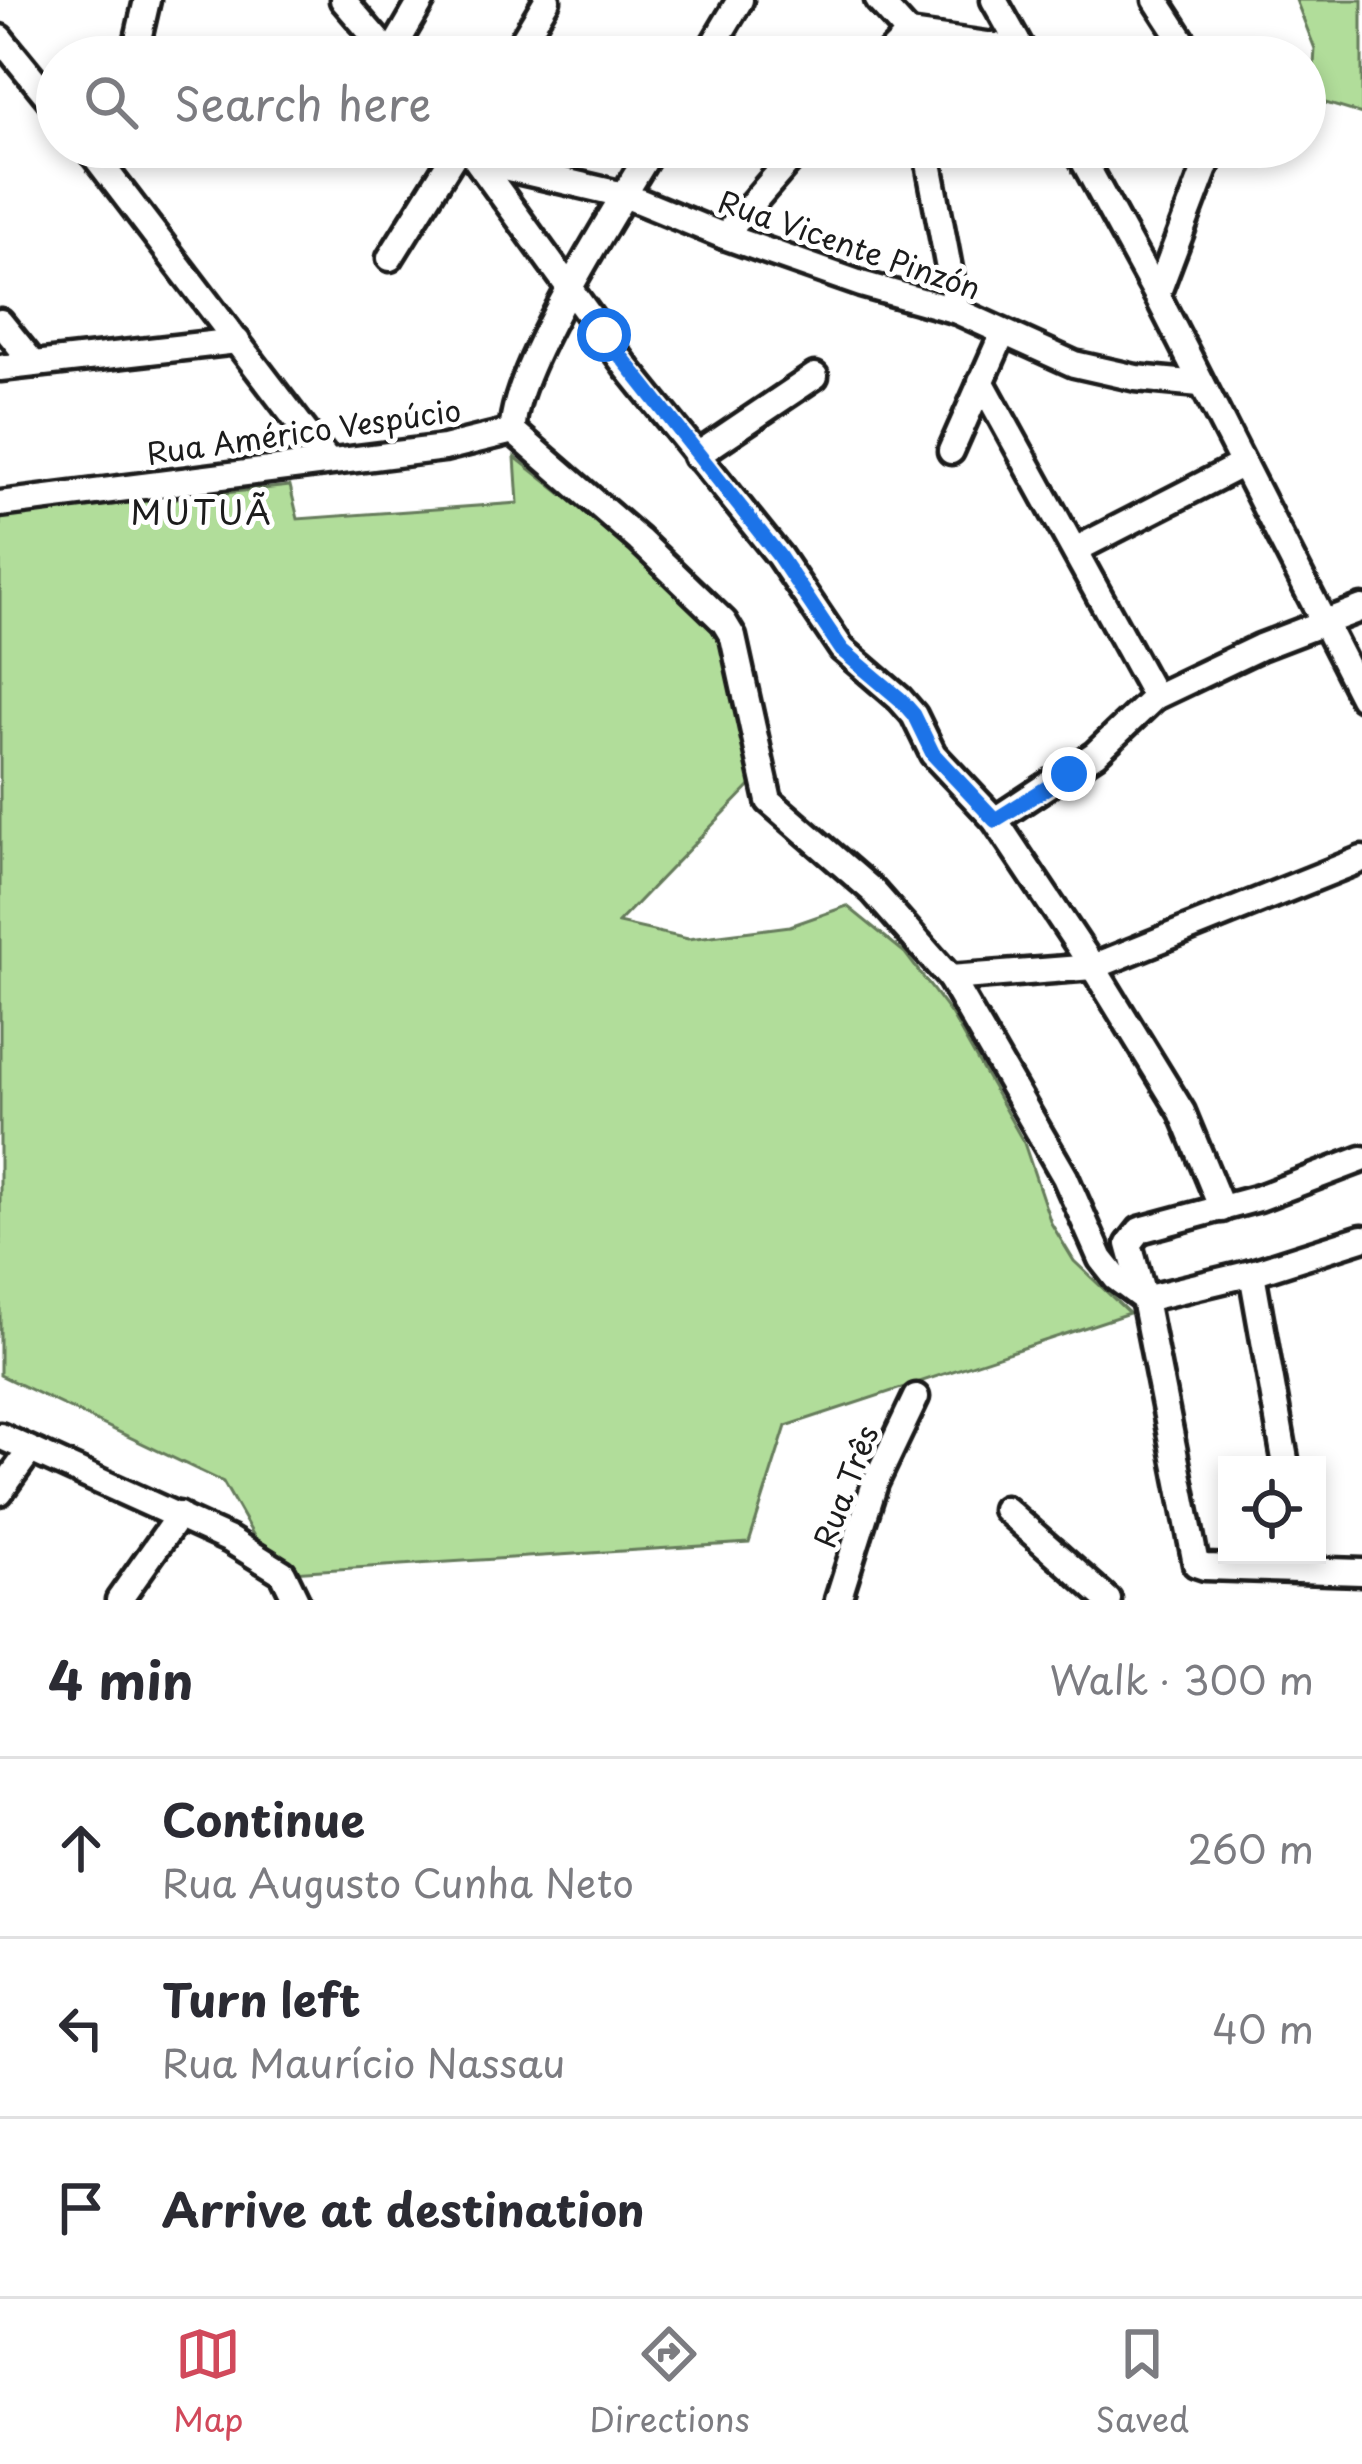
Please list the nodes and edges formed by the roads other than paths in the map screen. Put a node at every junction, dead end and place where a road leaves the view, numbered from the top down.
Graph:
1 (146, 0) edge
2 (343, 0) edge
3 (422, 0) edge
4 (547, 0) edge
5 (740, 0) edge
6 (878, 0) edge
7 (994, 0) edge
8 (1156, 0) edge
9 (138, 36) edge
10 (374, 36) edge
11 (402, 36) edge
12 (526, 36) edge
13 (719, 36) edge
14 (896, 36) edge
15 (1014, 36) edge
16 (1179, 36) edge
17 (0, 38) edge
18 (36, 83) edge
19 (106, 168) edge
20 (111, 168) edge
21 (456, 168) edge
22 (480, 168) edge
23 (526, 168) edge
24 (640, 168) edge
25 (783, 168) edge
26 (930, 168) edge
27 (1087, 168) edge
28 (1205, 168) edge
29 (110, 173) junction
30 (624, 195) junction
31 (724, 236) junction
32 (389, 258) dead end
33 (570, 288) junction
34 (1157, 295) junction
35 (957, 311) junction
36 (0, 322) edge
37 (1003, 333) junction
38 (237, 341) junction
39 (34, 364) junction
40 (0, 368) edge
41 (814, 376) dead end
42 (981, 381) junction
43 (1200, 384) junction
44 (514, 431) junction
45 (951, 451) dead end
46 (696, 456) junction
47 (327, 460) junction
48 (1241, 465) junction
49 (0, 504) edge
50 (1075, 550) junction
51 (1362, 608) edge
52 (1323, 621) junction
53 (1155, 697) junction
54 (1362, 697) edge
55 (995, 820) junction
56 (1362, 859) edge
57 (1094, 967) junction
58 (950, 978) junction
59 (1362, 1159) edge
60 (1222, 1209) junction
61 (1362, 1238) edge
62 (1252, 1273) junction
63 (1144, 1300) junction
64 (916, 1397) dead end
65 (0, 1436) edge
66 (29, 1452) junction
67 (1284, 1456) edge
68 (0, 1492) edge
69 (1005, 1509) dead end
70 (179, 1515) junction
71 (1279, 1564) edge
72 (1310, 1564) edge
73 (1362, 1572) edge
74 (119, 1600) edge
75 (296, 1600) edge
76 (838, 1600) edge
77 (1108, 1600) edge

1 - 9 street
2 - 10 street
3 - 11 street
4 - 12 street
5 - 13 street
6 - 14 street
7 - 15 street
8 - 16 street
17 - 18 street
19 - 29 street
20 - 29 street
21 - 32 street
22 - 33 street
23 - 30 street, Rua Vicente Pinzón
24 - 30 street
25 - 31 street
26 - 35 street
27 - 34 street
28 - 34 street
29 - 38 street
30 - 31 street, Rua Vicente Pinzón
30 - 33 street
31 - 35 street, Rua Vicente Pinzón
33 - 44 street
33 - 46 street
34 - 43 street
35 - 37 street, Rua Vicente Pinzón
36 - 39 street
37 - 42 street
37 - 43 street, Rua Vicente Pinzón
38 - 39 street
38 - 47 street
39 - 40 street
41 - 46 street
42 - 45 street
42 - 50 street
43 - 48 street
44 - 47 street, Rua Américo Vespúcio
44 - 58 street
46 - 55 street
47 - 49 street, Rua Américo Vespúcio
48 - 50 street
48 - 52 street
50 - 53 street
51 - 52 street
52 - 53 street
52 - 54 street
53 - 55 street
55 - 57 street
56 - 57 street
57 - 58 street
57 - 60 street
58 - 63 street
59 - 60 street
60 - 63 street
61 - 62 street
62 - 63 street
62 - 67 street
63 - 71 street
64 - 76 street, Rua Três
65 - 66 street
66 - 68 street
66 - 70 street
69 - 77 street
70 - 74 street
70 - 75 street
72 - 73 street

